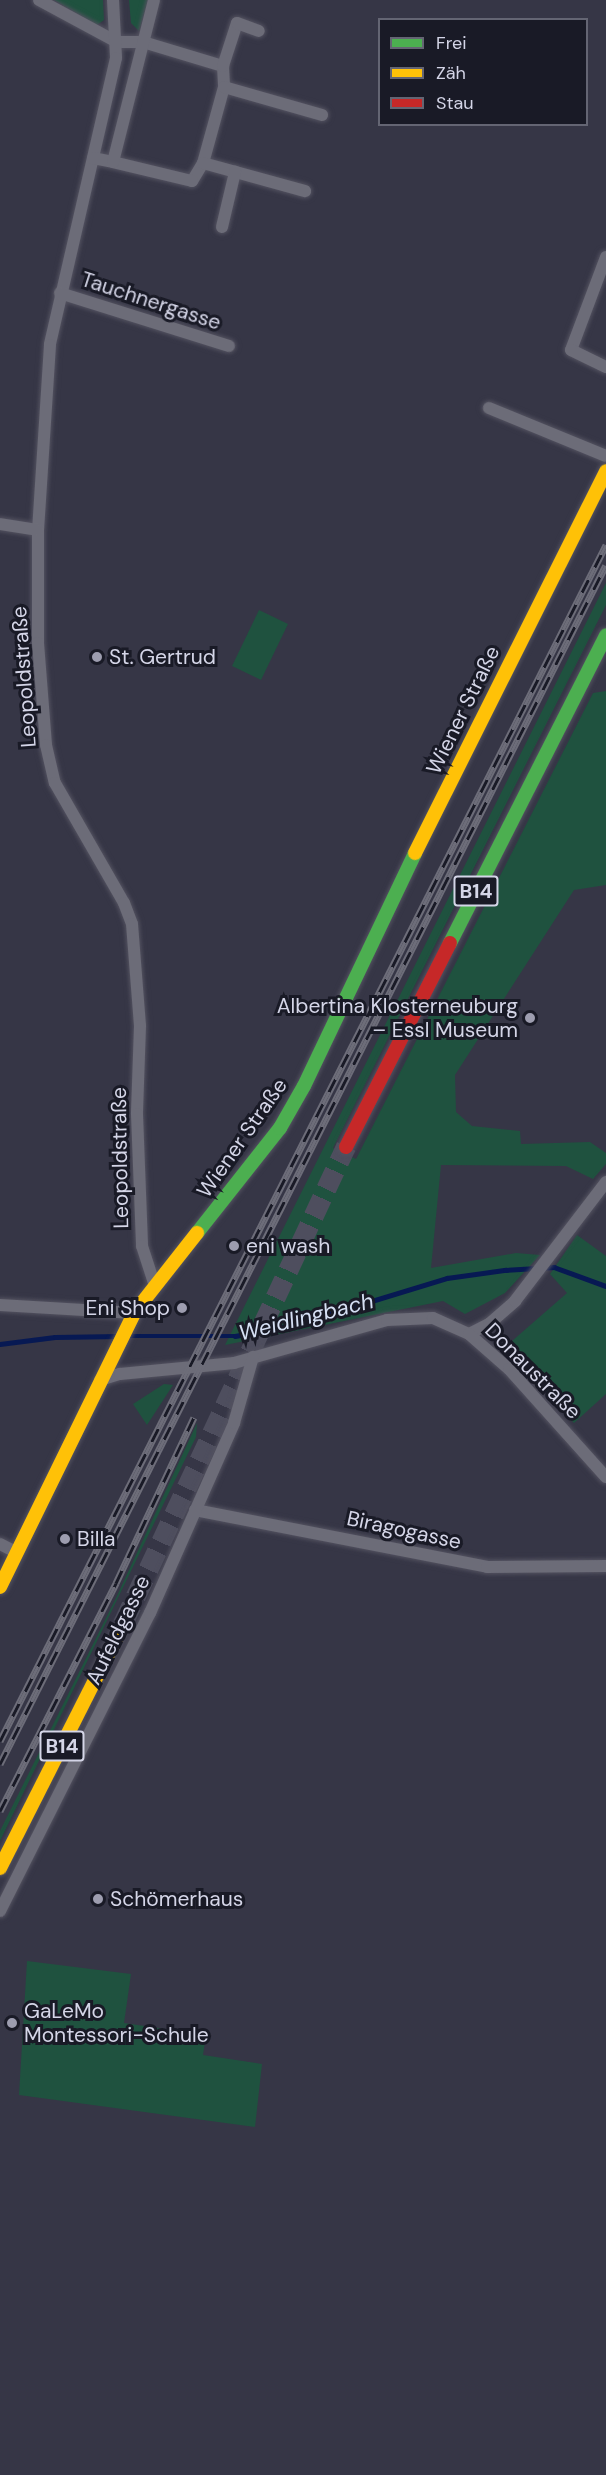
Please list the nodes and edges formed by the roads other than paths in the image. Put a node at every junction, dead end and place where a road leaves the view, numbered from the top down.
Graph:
1 (39, 0) edge
2 (113, 0) edge
3 (154, 0) edge
4 (259, 31) dead end
5 (117, 42) junction
6 (143, 42) junction
7 (223, 66) junction
8 (224, 87) junction
9 (322, 115) dead end
10 (93, 158) junction
11 (113, 162) junction
12 (203, 163) junction
13 (235, 172) junction
14 (305, 191) dead end
15 (222, 227) dead end
16 (606, 257) edge
17 (60, 293) junction
18 (229, 346) dead end
19 (606, 367) edge
20 (489, 408) dead end
21 (606, 456) edge
22 (606, 471) edge
23 (0, 524) edge
24 (38, 530) junction
25 (606, 635) edge
26 (346, 1147) tunnel mouth
27 (606, 1182) edge
28 (154, 1283) junction
29 (0, 1305) edge
30 (131, 1318) junction
31 (469, 1334) junction
32 (253, 1357) junction
33 (100, 1380) junction
34 (606, 1477) edge
35 (195, 1510) junction
36 (0, 1544) edge
37 (16, 1552) junction
38 (606, 1566) edge
39 (0, 1587) edge
40 (123, 1624) tunnel mouth
41 (0, 1868) edge
42 (0, 1911) edge

1 - 5 street
2 - 5 street, Leopoldstraße
3 - 6 street
4 - 7 street
5 - 6 street
5 - 10 street, Leopoldstraße
6 - 7 street
6 - 11 street
7 - 8 street
8 - 9 street
8 - 12 street
10 - 11 street
10 - 17 street, Leopoldstraße
11 - 12 street
12 - 13 street
13 - 14 street
13 - 15 street
16 - 19 street
17 - 18 street, Tauchnergasse
17 - 24 street, Leopoldstraße
20 - 21 street
22 - 28 street, Wiener Straße
23 - 24 street
24 - 28 street, Leopoldstraße
25 - 26 street, B14
27 - 31 street
28 - 30 street, Wiener Straße
29 - 30 street
30 - 33 street, Wiener Straße
31 - 32 street, Donaustraße
31 - 34 street, Donaustraße
32 - 33 street, Donaustraße
32 - 35 street, Aufeldgasse
33 - 37 street, Wiener Straße
35 - 38 street, Biragogasse
35 - 42 street, Aufeldgasse
36 - 37 street
37 - 39 street, Wiener Straße
40 - 41 street, B14

